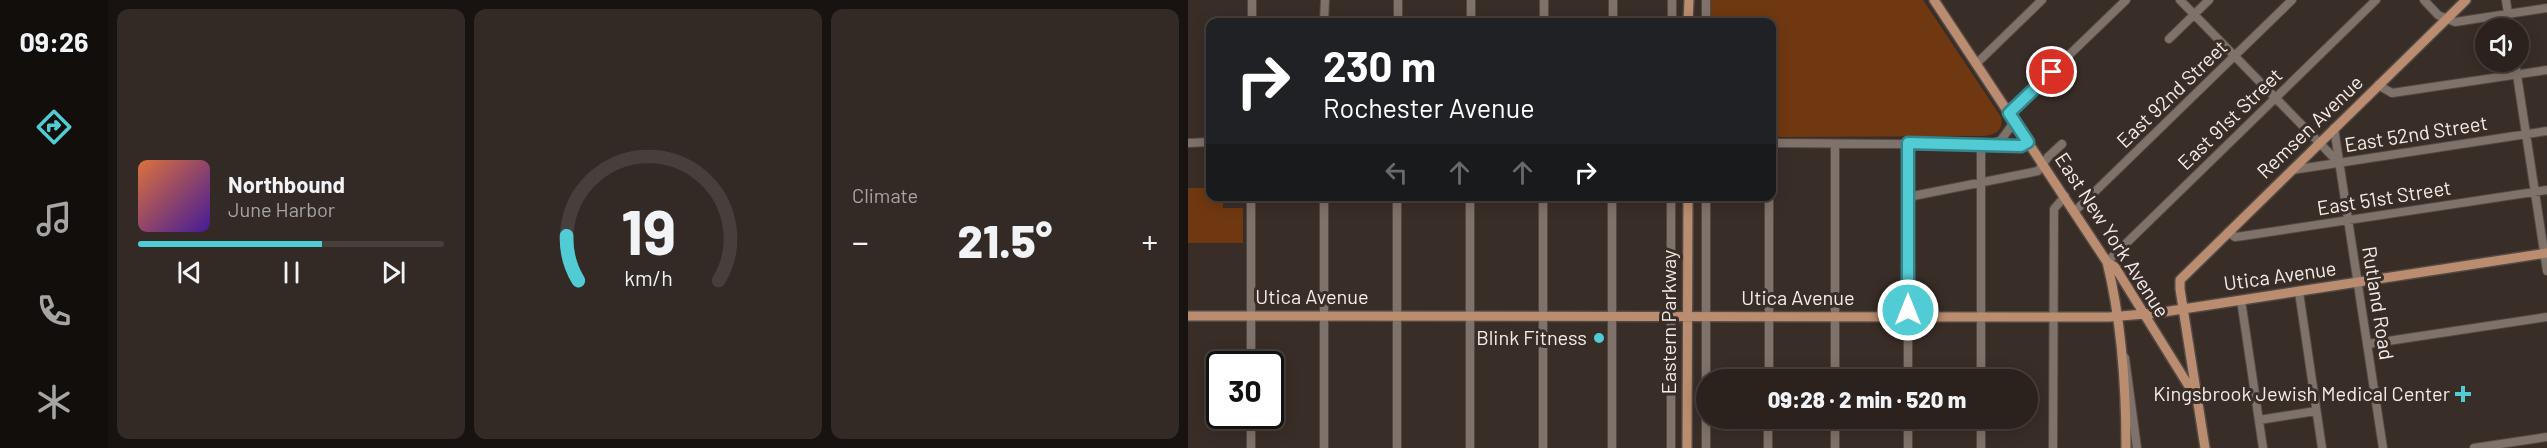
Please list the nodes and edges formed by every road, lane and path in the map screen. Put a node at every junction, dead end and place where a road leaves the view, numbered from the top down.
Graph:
1 (1252, 0) edge
2 (1324, 0) edge
3 (1398, 0) edge
4 (1471, 0) edge
5 (1544, 0) edge
6 (1613, 0) edge
7 (1672, 0) edge
8 (1689, 0) edge
9 (1706, 0) edge
10 (2042, 0) edge
11 (2126, 0) edge
12 (2180, 0) edge
13 (2209, 0) edge
14 (2292, 0) edge
15 (2376, 0) edge
16 (2424, 0) edge
17 (2466, 0) edge
18 (2506, 0) edge
19 (1936, 1) edge
20 (2547, 8) edge
21 (2508, 14) junction
22 (2194, 15) junction
23 (1252, 18) edge
24 (1324, 18) edge
25 (1398, 18) edge
26 (1471, 18) edge
27 (1544, 18) edge
28 (1612, 18) edge
29 (1672, 18) edge
30 (1688, 18) edge
31 (1706, 18) edge
32 (2509, 18) edge
33 (2446, 20) junction
34 (2169, 39) dead end
35 (2235, 56) junction
36 (1976, 64) junction
37 (2547, 70) edge
38 (2517, 74) junction
39 (2378, 85) junction
40 (2276, 98) junction
41 (2012, 117) junction
42 (2334, 128) junction
43 (2547, 131) edge
44 (2526, 134) junction
45 (1188, 142) edge
46 (1206, 142) edge
47 (2028, 142) junction
48 (1908, 143) junction
49 (2319, 143) junction
50 (1776, 144) edge
51 (1835, 144) junction
52 (1981, 144) junction
53 (1993, 144) junction
54 (2062, 144) dead end
55 (2339, 163) junction
56 (2043, 164) junction
57 (2291, 170) junction
58 (1981, 183) junction
59 (2547, 190) edge
60 (2535, 192) junction
61 (2065, 196) junction
62 (1908, 197) junction
63 (1251, 201) edge
64 (1324, 201) edge
65 (1397, 201) edge
66 (1470, 201) edge
67 (1543, 201) edge
68 (1612, 201) edge
69 (1671, 201) edge
70 (1688, 201) edge
71 (1706, 201) edge
72 (1769, 201) edge
73 (2075, 211) junction
74 (2348, 220) junction
75 (2228, 232) junction
76 (2546, 253) edge
77 (2107, 262) junction
78 (2547, 271) edge
79 (2181, 280) joint
80 (2358, 283) junction
81 (2298, 292) junction
82 (2241, 300) junction
83 (2183, 309) junction
84 (2143, 314) junction
85 (1251, 315) junction
86 (1324, 315) junction
87 (1397, 315) junction
88 (1188, 316) edge
89 (1470, 316) junction
90 (1543, 316) junction
91 (1612, 316) junction
92 (1672, 316) junction
93 (1688, 316) junction
94 (1706, 316) junction
95 (1769, 316) junction
96 (1835, 316) junction
97 (2054, 316) junction
98 (2118, 316) junction
99 (2547, 316) edge
100 (1908, 317) junction
101 (1981, 317) junction
102 (2368, 344) junction
103 (1251, 351) edge
104 (2123, 354) junction
105 (1768, 369) edge
106 (1835, 369) edge
107 (1908, 369) edge
108 (1981, 369) edge
109 (2198, 400) junction
110 (2316, 411) junction
111 (2259, 420) junction
112 (1251, 429) edge
113 (1768, 429) edge
114 (1835, 429) edge
115 (1908, 429) edge
116 (1981, 429) edge
117 (2547, 437) edge
118 (1251, 448) edge
119 (1324, 448) edge
120 (1397, 448) edge
121 (1470, 448) edge
122 (1543, 448) edge
123 (1612, 448) edge
124 (1671, 448) edge
125 (1687, 448) edge
126 (1706, 448) edge
127 (1768, 448) edge
128 (1835, 448) edge
129 (1908, 448) edge
130 (1981, 448) edge
131 (2054, 448) edge
132 (2126, 448) edge
133 (2137, 448) edge
134 (2205, 448) edge
135 (2263, 448) edge
136 (2322, 448) edge
137 (2383, 448) edge
138 (2474, 448) edge

1 - 23 street
2 - 24 street
3 - 25 street
4 - 26 street
5 - 27 street
6 - 28 street
7 - 29 street
8 - 30 main road
9 - 31 street
10 - 36 street
11 - 41 street
12 - 22 street
13 - 22 street
14 - 35 street, East 92nd Street
15 - 40 street, East 91st Street
16 - 33 street
17 - 33 main road, Remsen Avenue
18 - 21 street
19 - 36 main road, East New York Avenue
20 - 21 street
21 - 32 street
21 - 33 street
22 - 34 street
22 - 35 street
33 - 39 main road, Remsen Avenue
35 - 40 street
35 - 73 street, East 92nd Street
36 - 41 main road, East New York Avenue
37 - 38 street
38 - 39 street
38 - 44 street
39 - 42 main road, Remsen Avenue
40 - 49 street
40 - 77 street, East 91st Street
41 - 47 main road, East New York Avenue
41 - 53 street
42 - 49 main road, Remsen Avenue
42 - 55 street, Rutland Road
43 - 44 street, East 52nd Street
44 - 55 street, East 52nd Street
44 - 60 street
45 - 46 street
47 - 53 street
47 - 56 main road, East New York Avenue
48 - 51 street
48 - 52 street
48 - 62 street
49 - 55 street
49 - 57 main road, Remsen Avenue
50 - 51 street
51 - 96 street
52 - 53 street
52 - 58 street
54 - 56 street
55 - 57 street, East 52nd Street
55 - 74 street, Rutland Road
56 - 58 street
56 - 61 main road, East New York Avenue
57 - 75 main road, Remsen Avenue
58 - 62 street
58 - 101 street
59 - 60 street, East 51st Street
60 - 74 street, East 51st Street
60 - 76 street
61 - 73 main road, East New York Avenue
61 - 97 street
62 - 100 street
63 - 85 street
64 - 86 street
65 - 87 street
66 - 89 street
67 - 90 street
68 - 91 street
69 - 92 street
70 - 93 main road, Eastern Parkway
71 - 94 street
72 - 95 street
73 - 77 main road, East New York Avenue
74 - 75 street, East 51st Street
74 - 80 street, Rutland Road
75 - 79 main road, Remsen Avenue
76 - 78 street
76 - 80 main road, Utica Avenue
77 - 84 main road, East New York Avenue
77 - 98 main road
79 - 83 main road, East New York Avenue
80 - 81 main road, Utica Avenue
80 - 102 street, Rutland Road
81 - 82 main road, Utica Avenue
81 - 110 street
82 - 83 main road, Utica Avenue
82 - 111 street
83 - 84 main road, Utica Avenue
83 - 109 main road, East New York Avenue
84 - 98 main road, Utica Avenue
84 - 109 main road, East New York Avenue
85 - 86 main road, Utica Avenue
85 - 88 main road, Utica Avenue
85 - 103 street
86 - 87 main road, Utica Avenue
86 - 119 street
87 - 89 main road, Utica Avenue
87 - 120 street
89 - 90 main road, Utica Avenue
89 - 121 street
90 - 91 main road, Utica Avenue
90 - 122 street
91 - 92 main road, Utica Avenue
91 - 123 street
92 - 93 main road, Utica Avenue
92 - 124 street
93 - 94 main road, Utica Avenue
93 - 125 main road, Eastern Parkway
94 - 95 main road, Utica Avenue
94 - 126 street
95 - 96 main road, Utica Avenue
95 - 105 street
96 - 100 main road, Utica Avenue
96 - 106 street
97 - 98 main road, Utica Avenue
97 - 101 main road, Utica Avenue
97 - 131 street
98 - 104 main road
99 - 102 street
100 - 101 main road, Utica Avenue
100 - 107 street
101 - 108 street
102 - 137 street, Rutland Road
104 - 132 main road
104 - 133 street
109 - 134 main road, East New York Avenue
110 - 111 street
110 - 136 street
111 - 135 street
112 - 118 street
113 - 127 street
114 - 128 street
115 - 129 street
116 - 130 street
117 - 138 street

